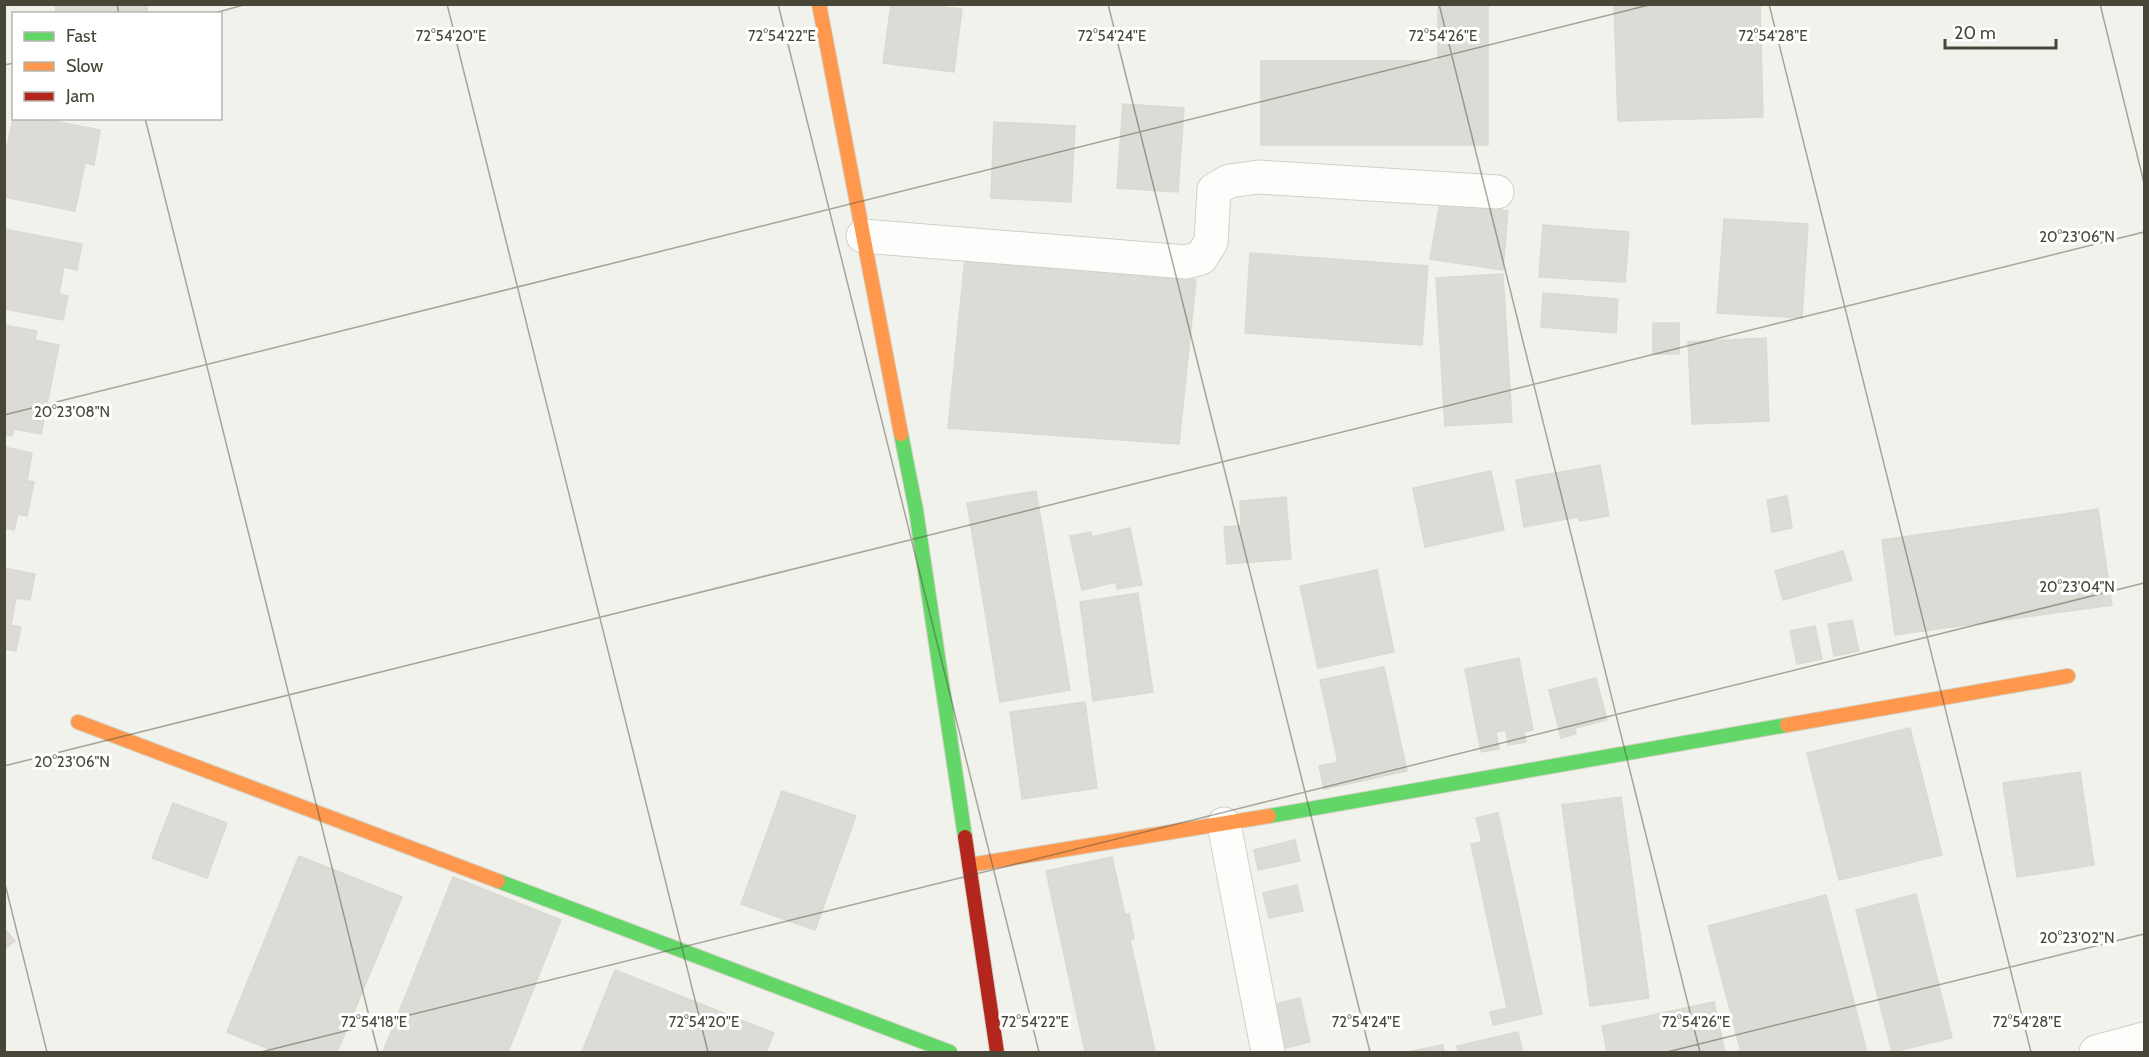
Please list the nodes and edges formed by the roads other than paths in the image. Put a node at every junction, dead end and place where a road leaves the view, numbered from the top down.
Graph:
1 (819, 4) edge
2 (1497, 192) dead end
3 (863, 236) junction
4 (2068, 676) dead end
5 (78, 722) dead end
6 (1224, 824) junction
7 (970, 865) junction
8 (2145, 1039) edge
9 (950, 1053) edge
10 (998, 1053) edge
11 (1268, 1053) edge
12 (2096, 1053) edge

1 - 3 street
2 - 3 street
3 - 7 street
4 - 6 street
5 - 9 street
6 - 7 street
6 - 11 street
7 - 10 street
8 - 12 street

